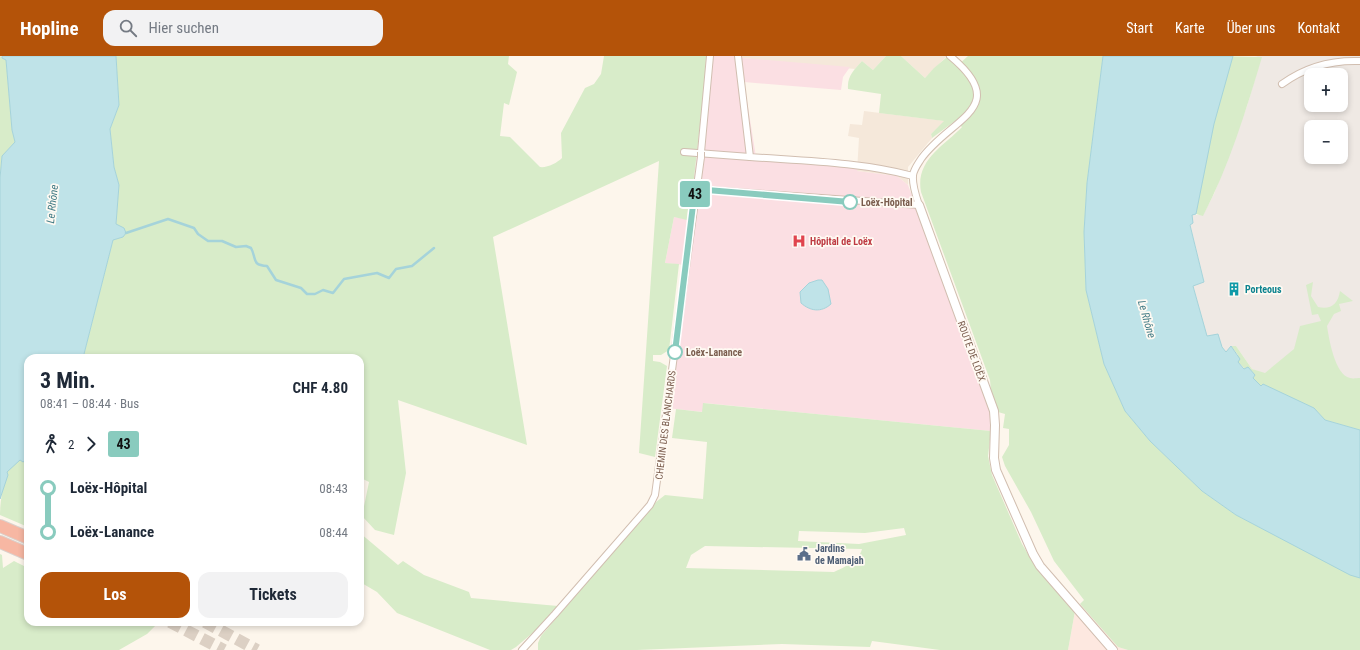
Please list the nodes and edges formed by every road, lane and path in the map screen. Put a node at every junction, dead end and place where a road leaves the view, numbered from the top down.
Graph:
1 (710, 56) edge
2 (738, 56) edge
3 (950, 56) edge
4 (1360, 61) edge
5 (1282, 84) dead end
6 (684, 152) dead end
7 (750, 157) junction
8 (913, 176) junction
9 (695, 189) junction
10 (919, 205) junction
11 (0, 526) edge
12 (24, 536) edge
13 (4, 543) edge
14 (24, 552) edge
15 (534, 638) junction
16 (522, 650) edge
17 (530, 650) edge
18 (1113, 650) edge

1 - 9 street, CHEMIN DES BLANCHARDS
2 - 7 street
3 - 8 street
4 - 5 street
6 - 7 street
7 - 8 street
8 - 10 street, ROUTE DE LOËX
9 - 10 street
9 - 15 street, CHEMIN DES BLANCHARDS
10 - 18 street, ROUTE DE LOËX
11 - 12 highway
13 - 14 highway
15 - 16 street, CHEMIN DES BLANCHARDS
15 - 17 street

